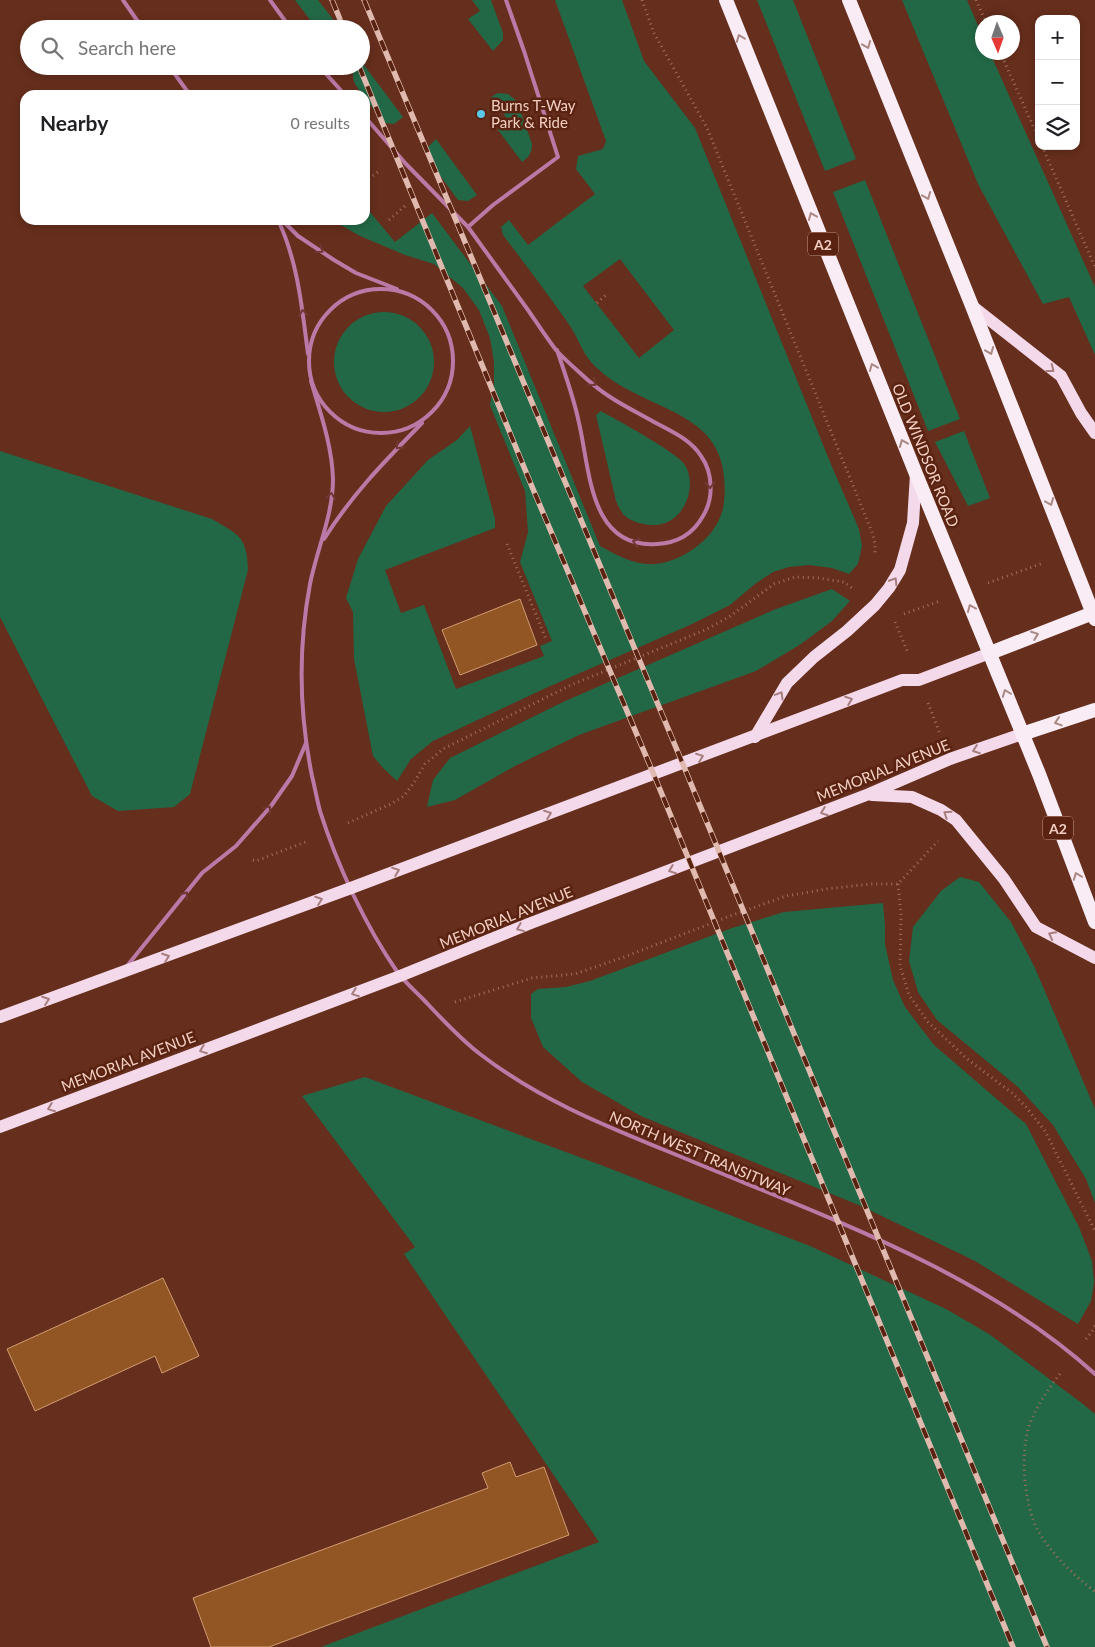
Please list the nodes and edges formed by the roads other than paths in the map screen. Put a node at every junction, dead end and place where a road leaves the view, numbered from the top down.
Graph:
1 (123, 0) edge
2 (270, 0) edge
3 (506, 0) edge
4 (726, 0) edge
5 (849, 0) edge
6 (137, 20) edge
7 (284, 20) edge
8 (176, 75) edge
9 (327, 75) edge
10 (186, 90) edge
11 (341, 90) edge
12 (370, 123) edge
13 (280, 225) edge
14 (287, 225) edge
15 (468, 227) junction
16 (406, 292) junction
17 (972, 306) junction
18 (557, 350) junction
19 (309, 361) junction
20 (312, 380) junction
21 (434, 411) junction
22 (1095, 433) edge
23 (916, 474) junction
24 (321, 543) junction
25 (1094, 615) edge
26 (990, 652) junction
27 (1095, 710) edge
28 (1022, 734) junction
29 (755, 736) junction
30 (306, 743) junction
31 (869, 794) junction
32 (351, 888) junction
33 (1095, 922) edge
34 (1095, 958) edge
35 (120, 974) junction
36 (400, 976) junction
37 (0, 1017) edge
38 (0, 1127) edge
39 (1095, 1374) edge

1 - 6 lane
2 - 7 lane
3 - 15 lane
23 -> 4 highway, OLD WINDSOR ROAD / A2
5 -> 17 highway
8 - 10 lane
9 - 11 lane
12 - 15 lane
19 -> 13 lane
14 -> 16 lane
15 - 18 lane
16 - 19 lane
16 - 21 lane
17 -> 22 main road
17 -> 25 highway
18 -> 18 lane
19 - 20 lane
20 - 21 lane
24 -> 20 lane
21 -> 24 lane
26 -> 23 highway, OLD WINDSOR ROAD / A2
29 -> 23 main road
24 - 30 lane
26 -> 25 highway
28 -> 26 highway, OLD WINDSOR ROAD / A2
29 -> 26 main road
27 -> 28 highway
28 -> 31 main road, MEMORIAL AVENUE
33 -> 28 highway, OLD WINDSOR ROAD / A2
32 -> 29 main road
30 - 32 lane, NORTH WEST TRANSITWAY
35 -> 30 lane
34 -> 31 main road
31 -> 36 main road, MEMORIAL AVENUE
35 -> 32 main road
32 - 36 lane, NORTH WEST TRANSITWAY
37 -> 35 main road
36 -> 38 main road, MEMORIAL AVENUE
36 - 39 lane, NORTH WEST TRANSITWAY

